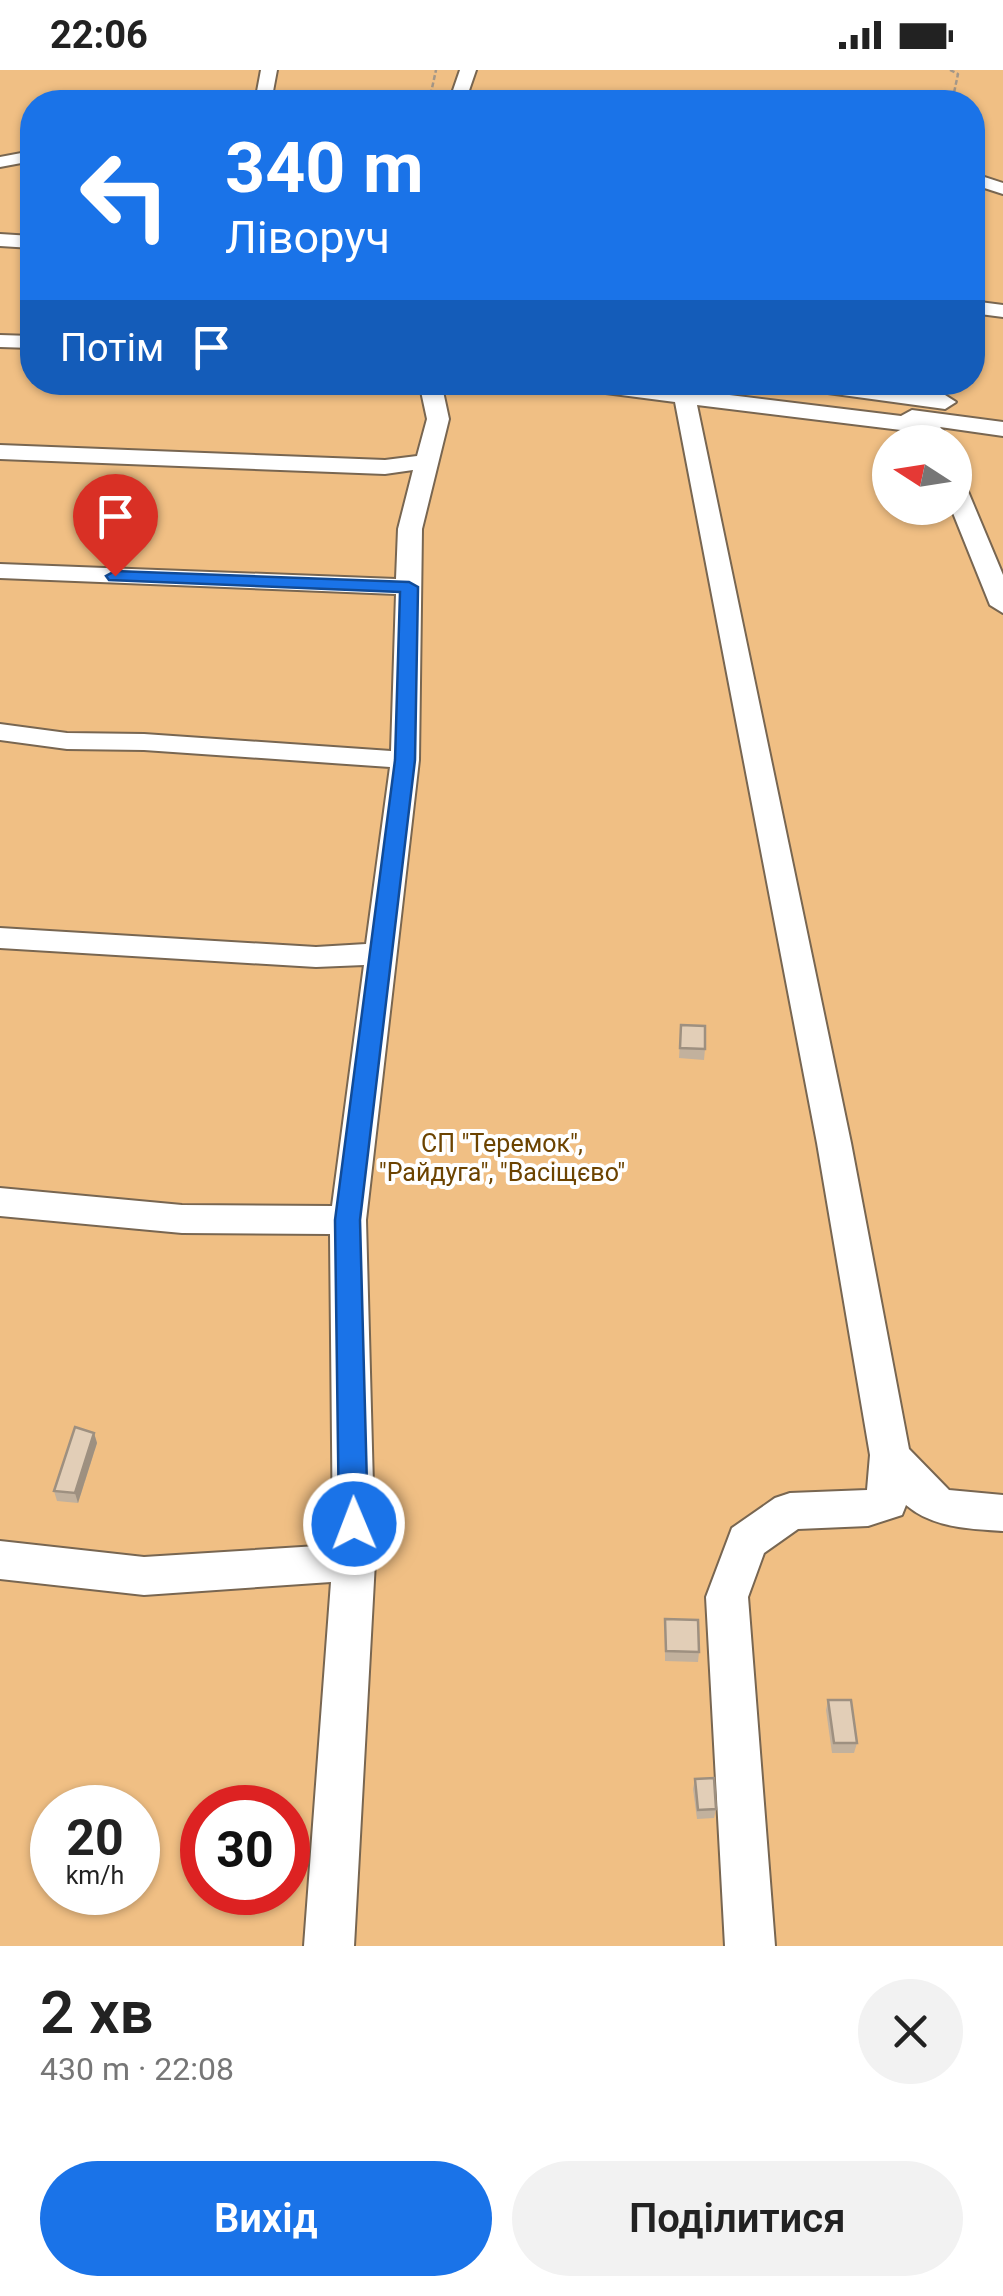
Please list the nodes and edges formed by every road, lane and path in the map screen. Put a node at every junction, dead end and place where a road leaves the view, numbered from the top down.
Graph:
1 (950, 70) edge
2 (955, 90) edge
3 (433, 395) edge
4 (669, 395) edge
5 (843, 395) edge
6 (855, 395) edge
7 (685, 397) junction
8 (1003, 409) edge
9 (913, 425) edge
10 (1003, 429) edge
11 (0, 452) edge
12 (427, 462) junction
13 (970, 525) edge
14 (0, 571) edge
15 (409, 587) junction
16 (1003, 605) edge
17 (0, 732) edge
18 (405, 760) junction
19 (0, 938) edge
20 (382, 954) junction
21 (0, 1202) edge
22 (348, 1220) junction
23 (890, 1455) junction
24 (1003, 1513) edge
25 (0, 1560) edge
26 (354, 1562) junction
27 (329, 1946) edge
28 (750, 1946) edge

1 - 2 path
3 - 12 street
4 - 7 street
5 - 10 street
6 - 8 street
7 - 9 street
7 - 23 street
11 - 12 street
12 - 15 street
13 - 16 street
14 - 15 street
15 - 18 street
17 - 18 street
18 - 20 street
19 - 20 street
20 - 22 street
21 - 22 street
22 - 26 street
23 - 24 street
23 - 28 street
25 - 26 street
26 - 27 street

